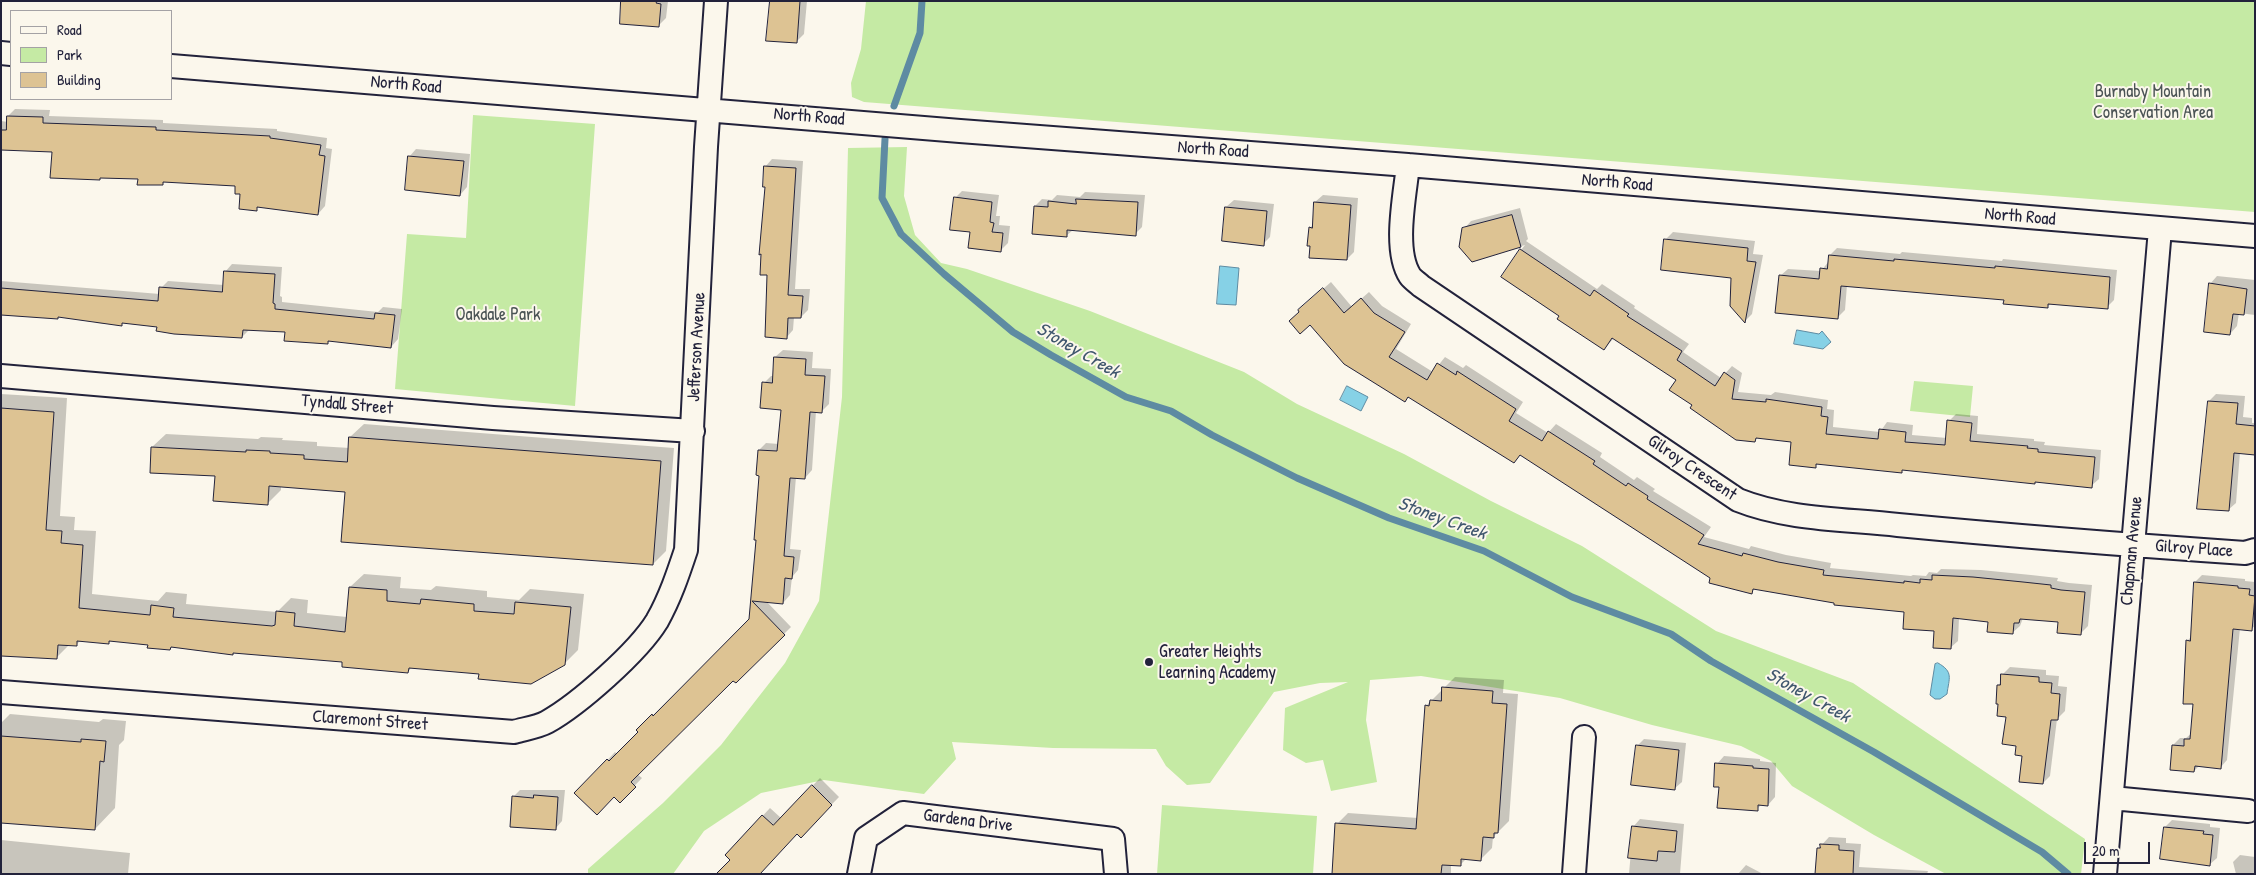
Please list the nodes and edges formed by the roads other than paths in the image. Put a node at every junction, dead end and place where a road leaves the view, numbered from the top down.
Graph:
1 (716, 1) edge
2 (172, 66) edge
3 (709, 109) junction
4 (1408, 165) junction
5 (2160, 229) junction
6 (2255, 236) edge
7 (1, 376) edge
8 (693, 431) junction
9 (2132, 545) junction
10 (2255, 550) edge
11 (675, 584) joint
12 (1, 692) edge
13 (1584, 738) dead end
14 (2112, 798) junction
15 (2248, 811) dead end
16 (859, 874) edge
17 (1116, 874) edge
18 (1574, 874) edge
19 (2106, 874) edge

1 - 3 street, Jefferson Avenue
2 - 3 street, North Road
3 - 4 street, North Road
3 - 8 street, Jefferson Avenue
4 - 5 street, North Road
4 - 9 street, Gilroy Crescent
5 - 6 street, North Road
5 - 9 street, Chapman Avenue
7 - 8 street, Tyndall Street
8 - 11 street, Jefferson Avenue
9 - 10 street, Gilroy Place
9 - 14 street, Chapman Avenue
11 - 12 street, Claremont Street
13 - 18 street
14 - 15 street
14 - 19 street, Chapman Avenue
16 - 17 street, Gardena Drive

